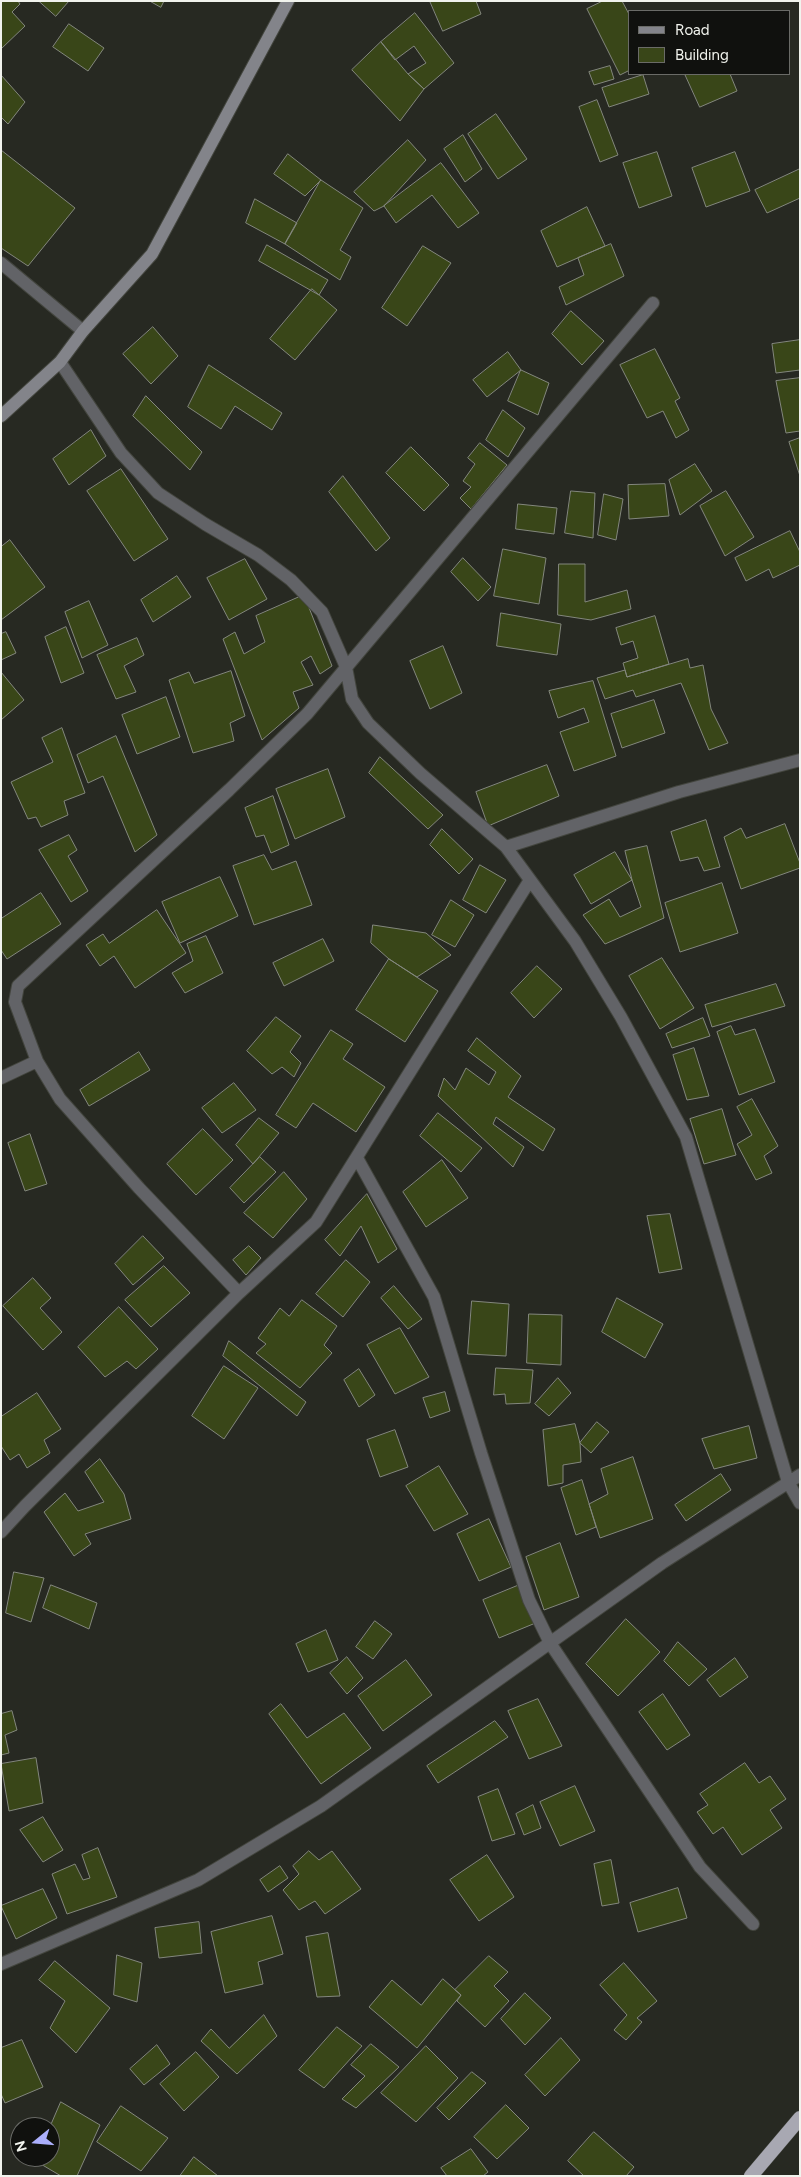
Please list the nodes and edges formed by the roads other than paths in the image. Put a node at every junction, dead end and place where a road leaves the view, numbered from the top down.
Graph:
1 (288, 1) edge
2 (1, 263) edge
3 (653, 303) dead end
4 (83, 331) junction
5 (60, 362) junction
6 (1, 416) edge
7 (346, 667) junction
8 (800, 760) edge
9 (506, 847) junction
10 (530, 880) junction
11 (37, 1061) junction
12 (1, 1078) edge
13 (357, 1158) junction
14 (238, 1293) junction
15 (800, 1475) edge
16 (788, 1482) junction
17 (800, 1503) edge
18 (1, 1532) edge
19 (550, 1643) junction
20 (752, 1924) dead end
21 (1, 1964) edge
22 (800, 2118) edge
23 (751, 2176) edge

1 - 4 main road
2 - 4 street
3 - 7 street
4 - 5 main road
5 - 6 main road
5 - 7 street
7 - 9 street
7 - 11 street
8 - 9 street
9 - 10 street
10 - 13 street
10 - 16 street
11 - 12 street
11 - 14 street
13 - 14 street
13 - 19 street
14 - 18 street
15 - 16 street
16 - 17 street
16 - 19 street
19 - 20 street
19 - 21 street
22 - 23 highway

